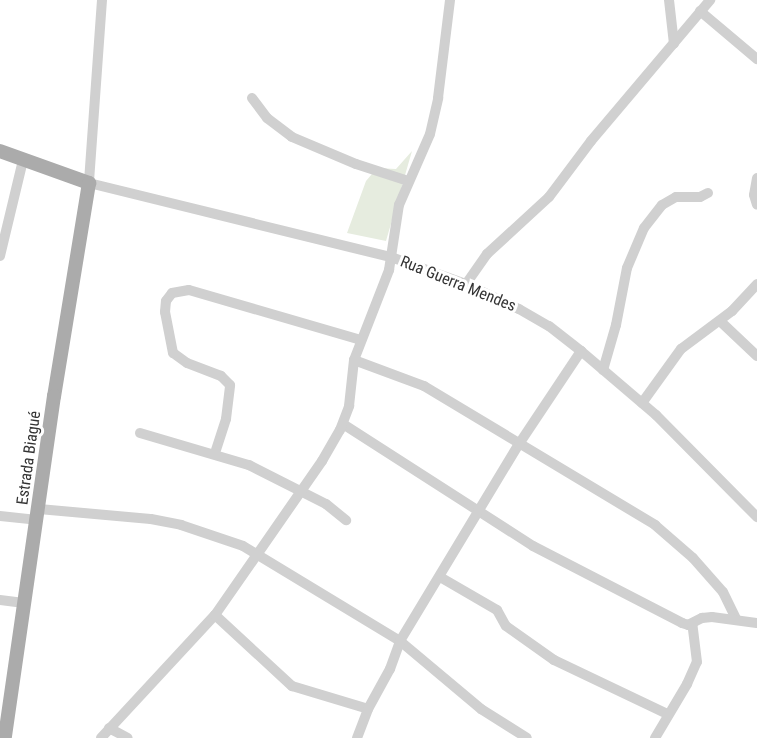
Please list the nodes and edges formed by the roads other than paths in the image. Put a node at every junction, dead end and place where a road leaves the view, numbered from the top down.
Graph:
1 (102, 0) edge
2 (450, 0) edge
3 (669, 0) edge
4 (710, 0) edge
5 (700, 11) junction
6 (674, 44) junction
7 (757, 59) edge
8 (252, 98) dead end
9 (0, 151) edge
10 (23, 159) junction
11 (757, 178) edge
12 (408, 181) junction
13 (89, 183) junction
14 (708, 193) dead end
15 (757, 205) edge
16 (4, 217) edge
17 (0, 256) edge
18 (391, 257) junction
19 (466, 284) junction
20 (757, 284) edge
21 (720, 321) junction
22 (361, 340) junction
23 (581, 351) junction
24 (757, 356) edge
25 (354, 360) junction
26 (603, 370) junction
27 (642, 403) junction
28 (343, 424) junction
29 (140, 433) dead end
30 (519, 444) junction
31 (215, 453) junction
32 (300, 492) junction
33 (479, 512) junction
34 (38, 515) junction
35 (0, 516) edge
36 (757, 517) edge
37 (346, 520) dead end
38 (258, 553) junction
39 (440, 577) junction
40 (0, 600) edge
41 (26, 603) junction
42 (215, 615) junction
43 (736, 619) junction
44 (757, 623) edge
45 (692, 624) junction
46 (400, 641) junction
47 (368, 709) junction
48 (667, 714) junction
49 (109, 728) junction
50 (513, 735) edge
51 (5, 738) edge
52 (100, 738) edge
53 (128, 738) edge
54 (357, 738) edge
55 (527, 738) edge
56 (655, 738) edge

1 - 13 street
2 - 12 street
3 - 6 street
4 - 5 street
5 - 6 street
5 - 7 street
6 - 19 street
8 - 12 street
9 - 10 main road
10 - 13 main road
10 - 16 street
11 - 15 street
12 - 18 street
13 - 18 street, Rua Guerra Mendes
13 - 34 main road, Estrada Biagué
14 - 26 street
16 - 17 street
18 - 19 street, Rua Guerra Mendes
18 - 22 street
19 - 23 street, Rua Guerra Mendes
20 - 21 street
21 - 24 street
21 - 27 street
22 - 25 street
22 - 31 street
23 - 26 street, Rua Guerra Mendes
23 - 30 street
25 - 28 street
25 - 30 street
26 - 27 street, Rua Guerra Mendes
27 - 36 street, Rua Guerra Mendes
28 - 32 street
28 - 33 street
29 - 31 street
30 - 33 street
30 - 43 street
31 - 32 street
32 - 37 street
32 - 38 street
33 - 39 street
33 - 45 street
34 - 35 street
34 - 38 street
34 - 41 main road, Estrada Biagué
38 - 42 street
38 - 46 street
39 - 46 street
39 - 48 street
40 - 41 street
41 - 51 main road, Estrada Biagué
42 - 47 street
42 - 49 street
43 - 44 street
43 - 45 street
45 - 48 street
46 - 47 street
46 - 50 street
47 - 54 street
48 - 56 street
49 - 52 street
49 - 53 street
50 - 55 street

